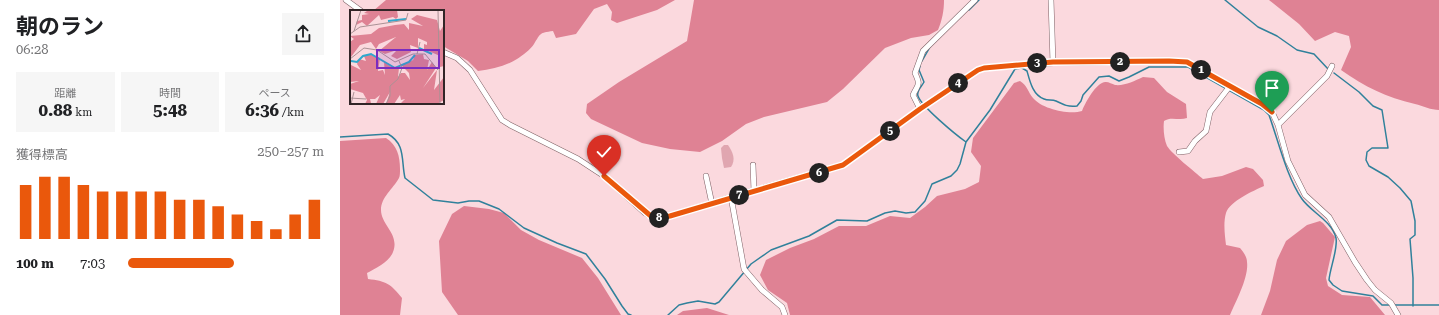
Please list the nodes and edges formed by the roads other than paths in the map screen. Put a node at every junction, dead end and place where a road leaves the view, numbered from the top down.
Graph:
1 (346, 0) edge
2 (975, 0) edge
3 (1051, 0) edge
4 (360, 10) edge
5 (444, 52) edge
6 (1053, 62) junction
7 (1332, 66) dead end
8 (1229, 87) junction
9 (920, 109) junction
10 (1278, 125) junction
11 (1179, 152) dead end
12 (753, 165) dead end
13 (706, 176) dead end
14 (754, 191) junction
15 (731, 197) junction
16 (712, 204) junction
17 (785, 315) edge
18 (1398, 315) edge

1 - 4 street
2 - 9 street
3 - 6 street
5 - 16 street
6 - 8 street
6 - 9 street
7 - 10 street
8 - 10 street
8 - 11 street
9 - 14 street
10 - 18 street
12 - 14 street
13 - 16 street
14 - 15 street
15 - 16 street
15 - 17 street

